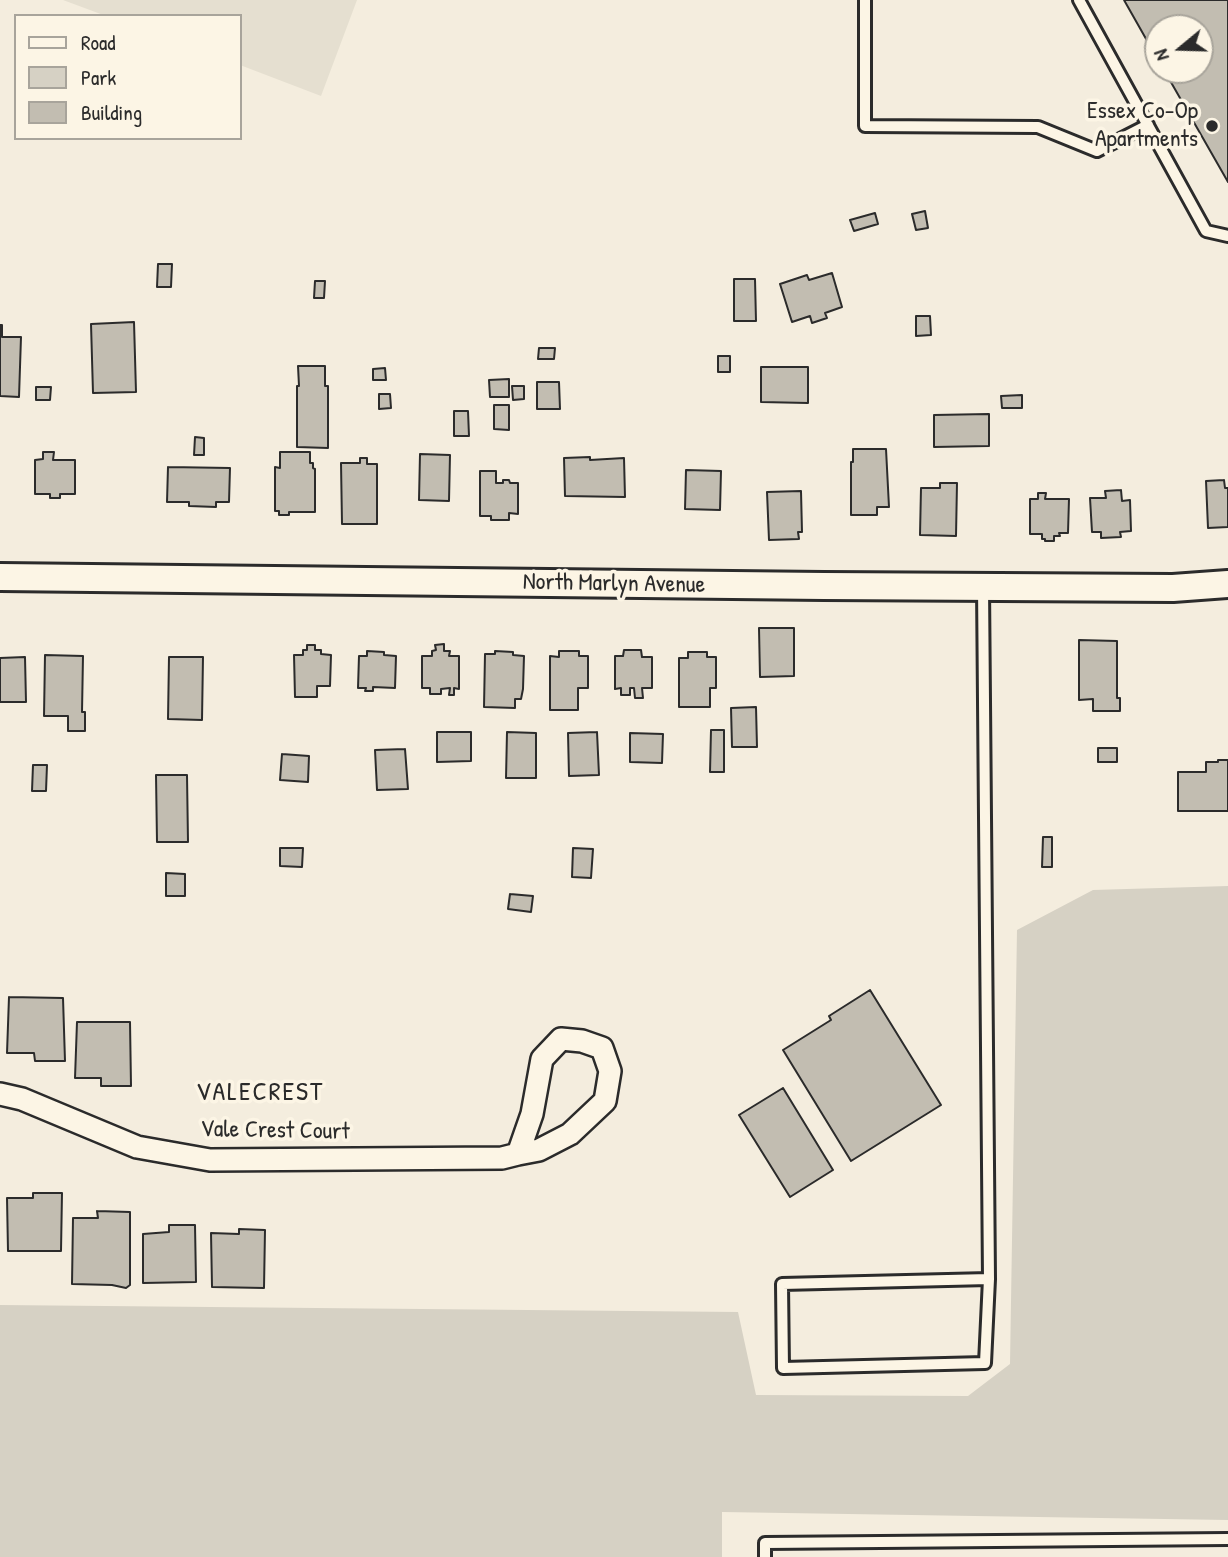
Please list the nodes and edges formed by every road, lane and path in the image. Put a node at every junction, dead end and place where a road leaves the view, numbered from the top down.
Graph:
1 (865, 0) edge
2 (1079, 0) edge
3 (1148, 125) junction
4 (1228, 236) edge
5 (0, 577) edge
6 (1228, 584) edge
7 (983, 586) junction
8 (0, 1094) edge
9 (518, 1154) junction
10 (989, 1279) junction
11 (1228, 1539) edge
12 (765, 1557) edge

1 - 3 lane
2 - 3 lane
3 - 4 lane
5 - 7 street, North Marlyn Avenue
6 - 7 street, North Marlyn Avenue
7 - 10 lane
8 - 9 street, Vale Crest Court
9 - 9 street, Vale Crest Court
10 - 10 lane
11 - 12 lane

